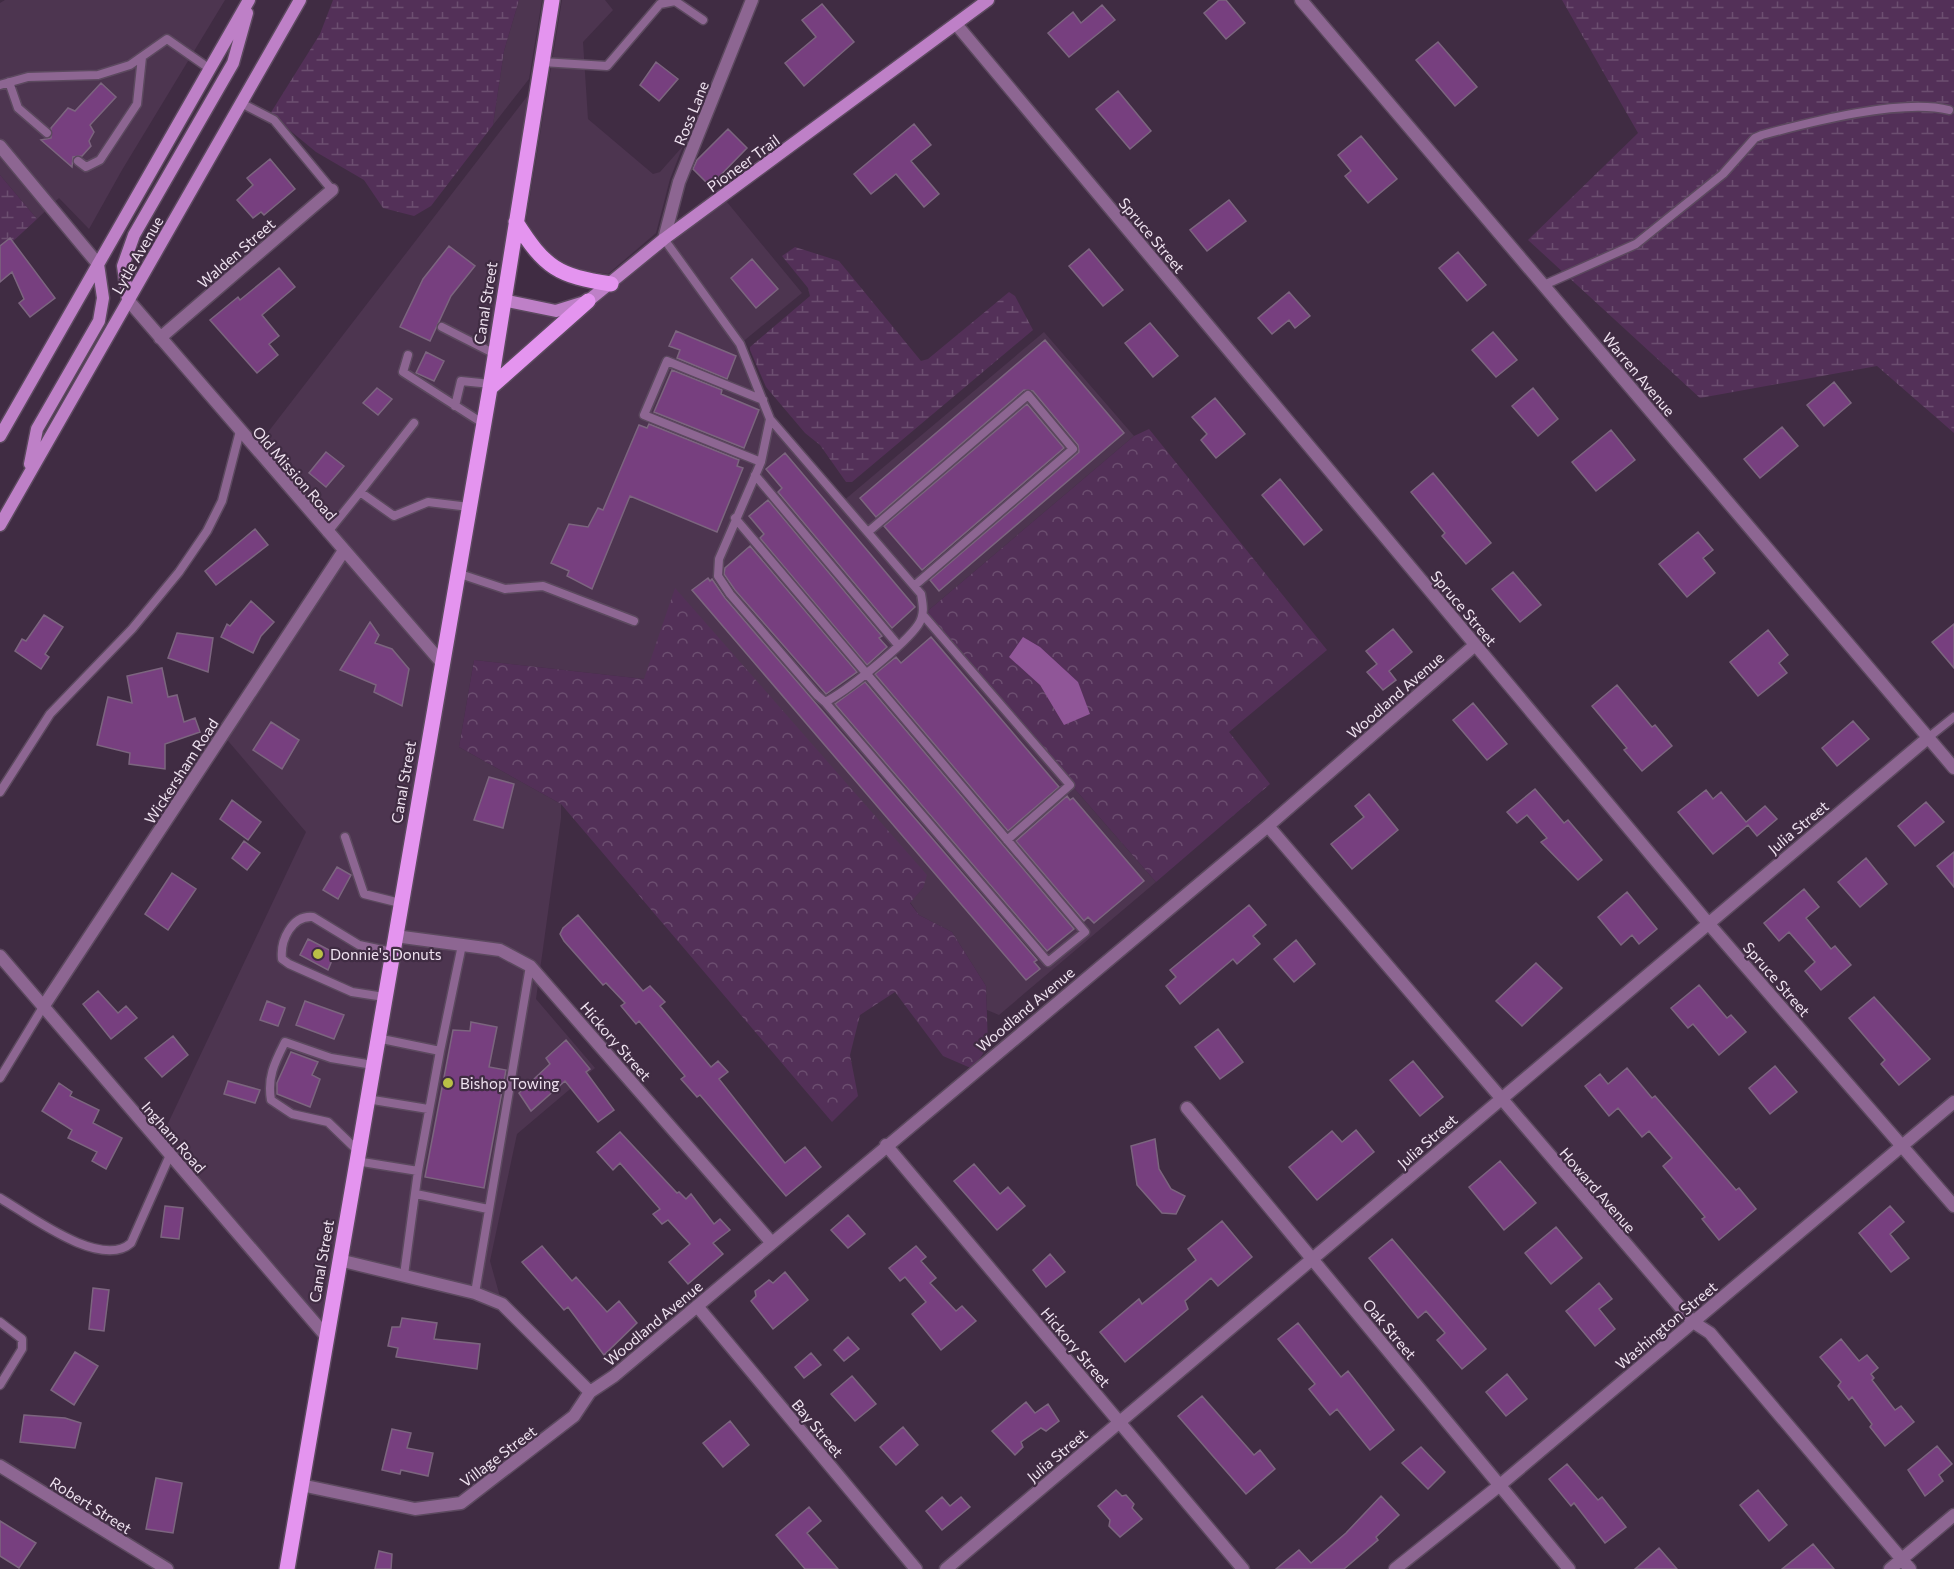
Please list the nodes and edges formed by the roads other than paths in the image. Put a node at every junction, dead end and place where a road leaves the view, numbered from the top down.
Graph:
1 (250, 0) edge
2 (300, 0) edge
3 (552, 0) edge
4 (752, 0) edge
5 (988, 0) edge
6 (1301, 0) edge
7 (703, 20) dead end
8 (956, 24) junction
9 (142, 57) junction
10 (542, 62) junction
11 (210, 69) junction
12 (5, 83) edge
13 (241, 103) junction
14 (1950, 110) dead end
15 (47, 133) dead end
16 (0, 146) edge
17 (78, 161) dead end
18 (332, 190) joint
19 (516, 222) junction
20 (664, 239) junction
21 (98, 264) junction
22 (611, 284) junction
23 (1544, 285) junction
24 (128, 300) junction
25 (503, 300) junction
26 (588, 301) junction
27 (442, 327) dead end
28 (160, 338) junction
29 (495, 354) junction
30 (408, 355) dead end
31 (490, 386) junction
32 (763, 400) junction
33 (455, 406) junction
34 (770, 419) junction
35 (414, 423) dead end
36 (484, 424) junction
37 (240, 431) junction
38 (0, 436) edge
39 (761, 462) junction
40 (755, 476) junction
41 (27, 477) junction
42 (360, 492) junction
43 (469, 507) junction
44 (735, 518) junction
45 (0, 525) edge
46 (868, 532) junction
47 (327, 533) junction
48 (343, 552) junction
49 (457, 573) junction
50 (914, 586) junction
51 (923, 615) junction
52 (634, 621) dead end
53 (898, 645) junction
54 (1475, 645) junction
55 (442, 663) junction
56 (866, 674) junction
57 (825, 702) junction
58 (1954, 717) edge
59 (1929, 737) junction
60 (1954, 768) edge
61 (0, 792) edge
62 (1268, 826) junction
63 (345, 837) dead end
64 (1007, 840) junction
65 (400, 903) junction
66 (1708, 923) junction
67 (395, 936) junction
68 (462, 945) junction
69 (392, 952) junction
70 (0, 957) edge
71 (530, 966) junction
72 (384, 997) junction
73 (43, 1008) junction
74 (377, 1038) junction
75 (440, 1051) junction
76 (373, 1065) junction
77 (0, 1078) edge
78 (367, 1099) junction
79 (1499, 1099) junction
80 (1954, 1102) edge
81 (1187, 1108) dead end
82 (428, 1109) junction
83 (886, 1145) junction
84 (1903, 1145) junction
85 (170, 1155) junction
86 (357, 1156) junction
87 (418, 1171) junction
88 (416, 1194) junction
89 (0, 1198) edge
90 (1954, 1206) edge
91 (488, 1209) junction
92 (771, 1242) junction
93 (1312, 1259) junction
94 (339, 1260) junction
95 (404, 1275) junction
96 (476, 1293) junction
97 (697, 1306) junction
98 (0, 1322) edge
99 (1693, 1322) junction
100 (327, 1336) junction
101 (0, 1385) edge
102 (590, 1392) junction
103 (1119, 1422) junction
104 (0, 1466) edge
105 (301, 1485) junction
106 (1500, 1485) junction
107 (1954, 1515) edge
108 (1906, 1564) edge
109 (167, 1569) edge
110 (286, 1569) edge
111 (916, 1569) edge
112 (946, 1569) edge
113 (1243, 1569) edge
114 (1395, 1569) edge
115 (1569, 1569) edge
116 (1890, 1569) edge

1 - 11 main road, Lytle Avenue
1 - 24 main road
2 - 13 main road, Lytle Avenue
3 - 10 main road, Canal Street
4 - 20 street, Ross Lane
5 - 8 main road, Pioneer Trail
6 - 23 street, Warren Avenue
7 - 10 lane
8 - 20 main road, Pioneer Trail
8 - 54 street, Spruce Street
9 - 11 lane
9 - 12 lane
9 - 17 lane
10 - 19 main road, Canal Street
11 - 21 main road, Lytle Avenue
12 - 15 lane
13 - 18 lane
13 - 24 main road, Lytle Avenue
14 - 23 lane
16 - 21 street
18 - 28 street, Walden Street
19 - 22 main road
19 - 25 main road, Canal Street
20 - 22 main road, Pioneer Trail
20 - 32 lane
21 - 38 main road, Lytle Avenue
21 - 41 main road
22 - 26 main road, Pioneer Trail
23 - 59 street, Warren Avenue
24 - 28 street, Old Mission Road
24 - 41 main road, Lytle Avenue
25 - 26 main road, Pioneer Trail
25 - 29 main road, Canal Street
26 - 31 main road
27 - 29 lane
28 - 37 street, Old Mission Road
29 - 31 main road, Canal Street
30 - 33 lane
31 - 33 lane
31 - 36 main road, Canal Street
32 - 34 lane
32 - 39 lane
33 - 36 lane
34 - 39 lane
34 - 46 lane
35 - 42 lane
36 - 43 main road, Canal Street
37 - 47 street, Old Mission Road
37 - 61 lane
39 - 40 lane
40 - 44 lane
40 - 53 lane
41 - 45 main road, Lytle Avenue
42 - 43 lane
42 - 47 lane
43 - 49 main road, Canal Street
44 - 56 lane
44 - 57 lane
46 - 50 lane
46 - 50 lane
47 - 48 street, Old Mission Road
48 - 55 street, Old Mission Road
48 - 73 street, Wickersham Road
49 - 52 lane
49 - 55 main road, Canal Street
50 - 51 lane
51 - 53 lane
51 - 64 lane
53 - 56 lane
54 - 62 street, Woodland Avenue
54 - 66 street, Spruce Street
55 - 65 main road, Canal Street
56 - 57 lane
56 - 64 lane
57 - 64 lane
58 - 59 lane
59 - 60 street, Warren Avenue
59 - 66 street, Julia Street
62 - 79 street, Howard Avenue
62 - 83 street, Woodland Avenue
63 - 65 lane
65 - 67 main road, Canal Street
66 - 79 street, Julia Street
66 - 84 street, Spruce Street
67 - 68 street, Hickory Street
67 - 69 main road, Canal Street
68 - 71 street, Hickory Street
68 - 75 lane
69 - 72 main road, Canal Street
69 - 72 lane
70 - 73 street, Ingham Road
71 - 91 lane
71 - 92 street, Hickory Street
72 - 74 main road, Canal Street
73 - 77 lane
73 - 85 street, Ingham Road
74 - 75 lane
74 - 76 main road, Canal Street
75 - 82 lane
76 - 78 main road, Canal Street
76 - 86 lane
78 - 82 lane
78 - 86 main road, Canal Street
79 - 93 street, Julia Street
79 - 99 street, Howard Avenue
80 - 84 street, Washington Street
81 - 93 street, Oak Street
82 - 87 lane
83 - 92 street, Woodland Avenue
83 - 103 street, Hickory Street
84 - 90 street, Spruce Street
84 - 99 street, Washington Street
85 - 89 lane
85 - 100 street, Ingham Road
86 - 87 lane
86 - 94 main road, Canal Street
87 - 88 lane
88 - 91 lane
88 - 95 lane
91 - 96 lane
92 - 97 street, Woodland Avenue
93 - 103 street, Julia Street
93 - 106 street, Oak Street
94 - 95 street
94 - 100 main road, Canal Street
95 - 96 street
96 - 102 street
97 - 102 street, Woodland Avenue
97 - 111 street, Bay Street
98 - 101 lane
99 - 106 street, Washington Street
99 - 108 street, Howard Avenue
100 - 105 main road, Canal Street
102 - 105 street, Village Street
103 - 112 street, Julia Street
103 - 113 street, Hickory Street
104 - 109 street, Robert Street
105 - 110 main road, Canal Street
106 - 114 street, Washington Street
106 - 115 street, Oak Street
107 - 108 street
108 - 116 street

